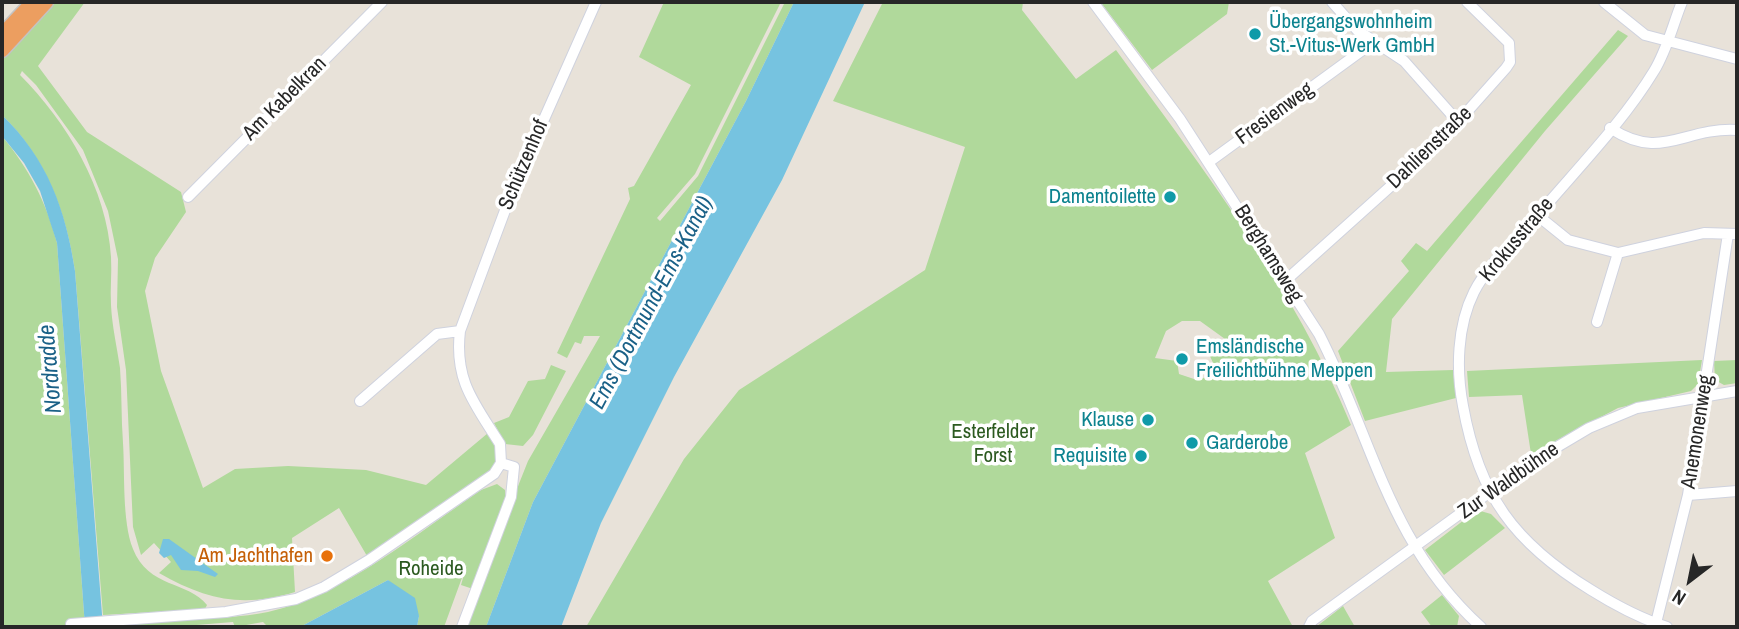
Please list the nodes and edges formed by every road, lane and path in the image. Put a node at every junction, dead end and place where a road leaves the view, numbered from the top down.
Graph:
1 (33, 2) edge
2 (46, 2) edge
3 (382, 2) edge
4 (596, 2) edge
5 (1093, 2) edge
6 (1332, 2) edge
7 (1467, 2) edge
8 (1604, 2) edge
9 (1682, 2) edge
10 (2, 35) edge
11 (1375, 41) junction
12 (1667, 43) junction
13 (2, 50) edge
14 (1737, 59) edge
15 (1459, 123) junction
16 (1611, 128) junction
17 (1737, 130) edge
18 (1209, 162) junction
19 (188, 197) dead end
20 (1537, 215) junction
21 (1732, 234) edge
22 (1618, 253) junction
23 (1285, 281) junction
24 (1597, 322) dead end
25 (460, 331) junction
26 (1737, 391) edge
27 (1704, 395) junction
28 (360, 401) dead end
29 (500, 463) junction
30 (1737, 491) edge
31 (1490, 493) junction
32 (1688, 495) junction
33 (1414, 548) junction
34 (1471, 618) junction
35 (73, 624) dead end
36 (1659, 626) edge
37 (462, 627) edge
38 (1309, 627) edge
39 (1464, 627) edge
40 (1481, 627) edge

1 - 10 highway
2 - 13 highway
3 - 19 street, Am Kabelkran
4 - 25 street, Schützenhof
5 - 18 street, Berghamsweg
6 - 11 street
7 - 15 street, Dahlienstraße
8 - 12 street
9 - 12 street, Krokusstraße
11 - 15 street
11 - 18 street, Fresienweg
12 - 14 street
12 - 16 street, Krokusstraße
15 - 23 street, Dahlienstraße
16 - 17 street
16 - 20 street, Krokusstraße
18 - 23 street, Berghamsweg
20 - 22 street
20 - 31 street, Krokusstraße
21 - 22 street
21 - 27 street, Anemonenweg
22 - 24 street
23 - 33 street, Berghamsweg
25 - 28 street
25 - 29 street, Schützenhof
26 - 27 street, Zur Waldbühne
27 - 31 street, Zur Waldbühne
27 - 32 street, Anemonenweg
29 - 35 street
29 - 37 street
30 - 32 street
31 - 33 street, Zur Waldbühne
31 - 36 street, Krokusstraße
32 - 36 street, Anemonenweg
33 - 34 street, Berghamsweg
33 - 38 street, Zur Waldbühne
34 - 39 street
34 - 40 street, Berghamsweg

